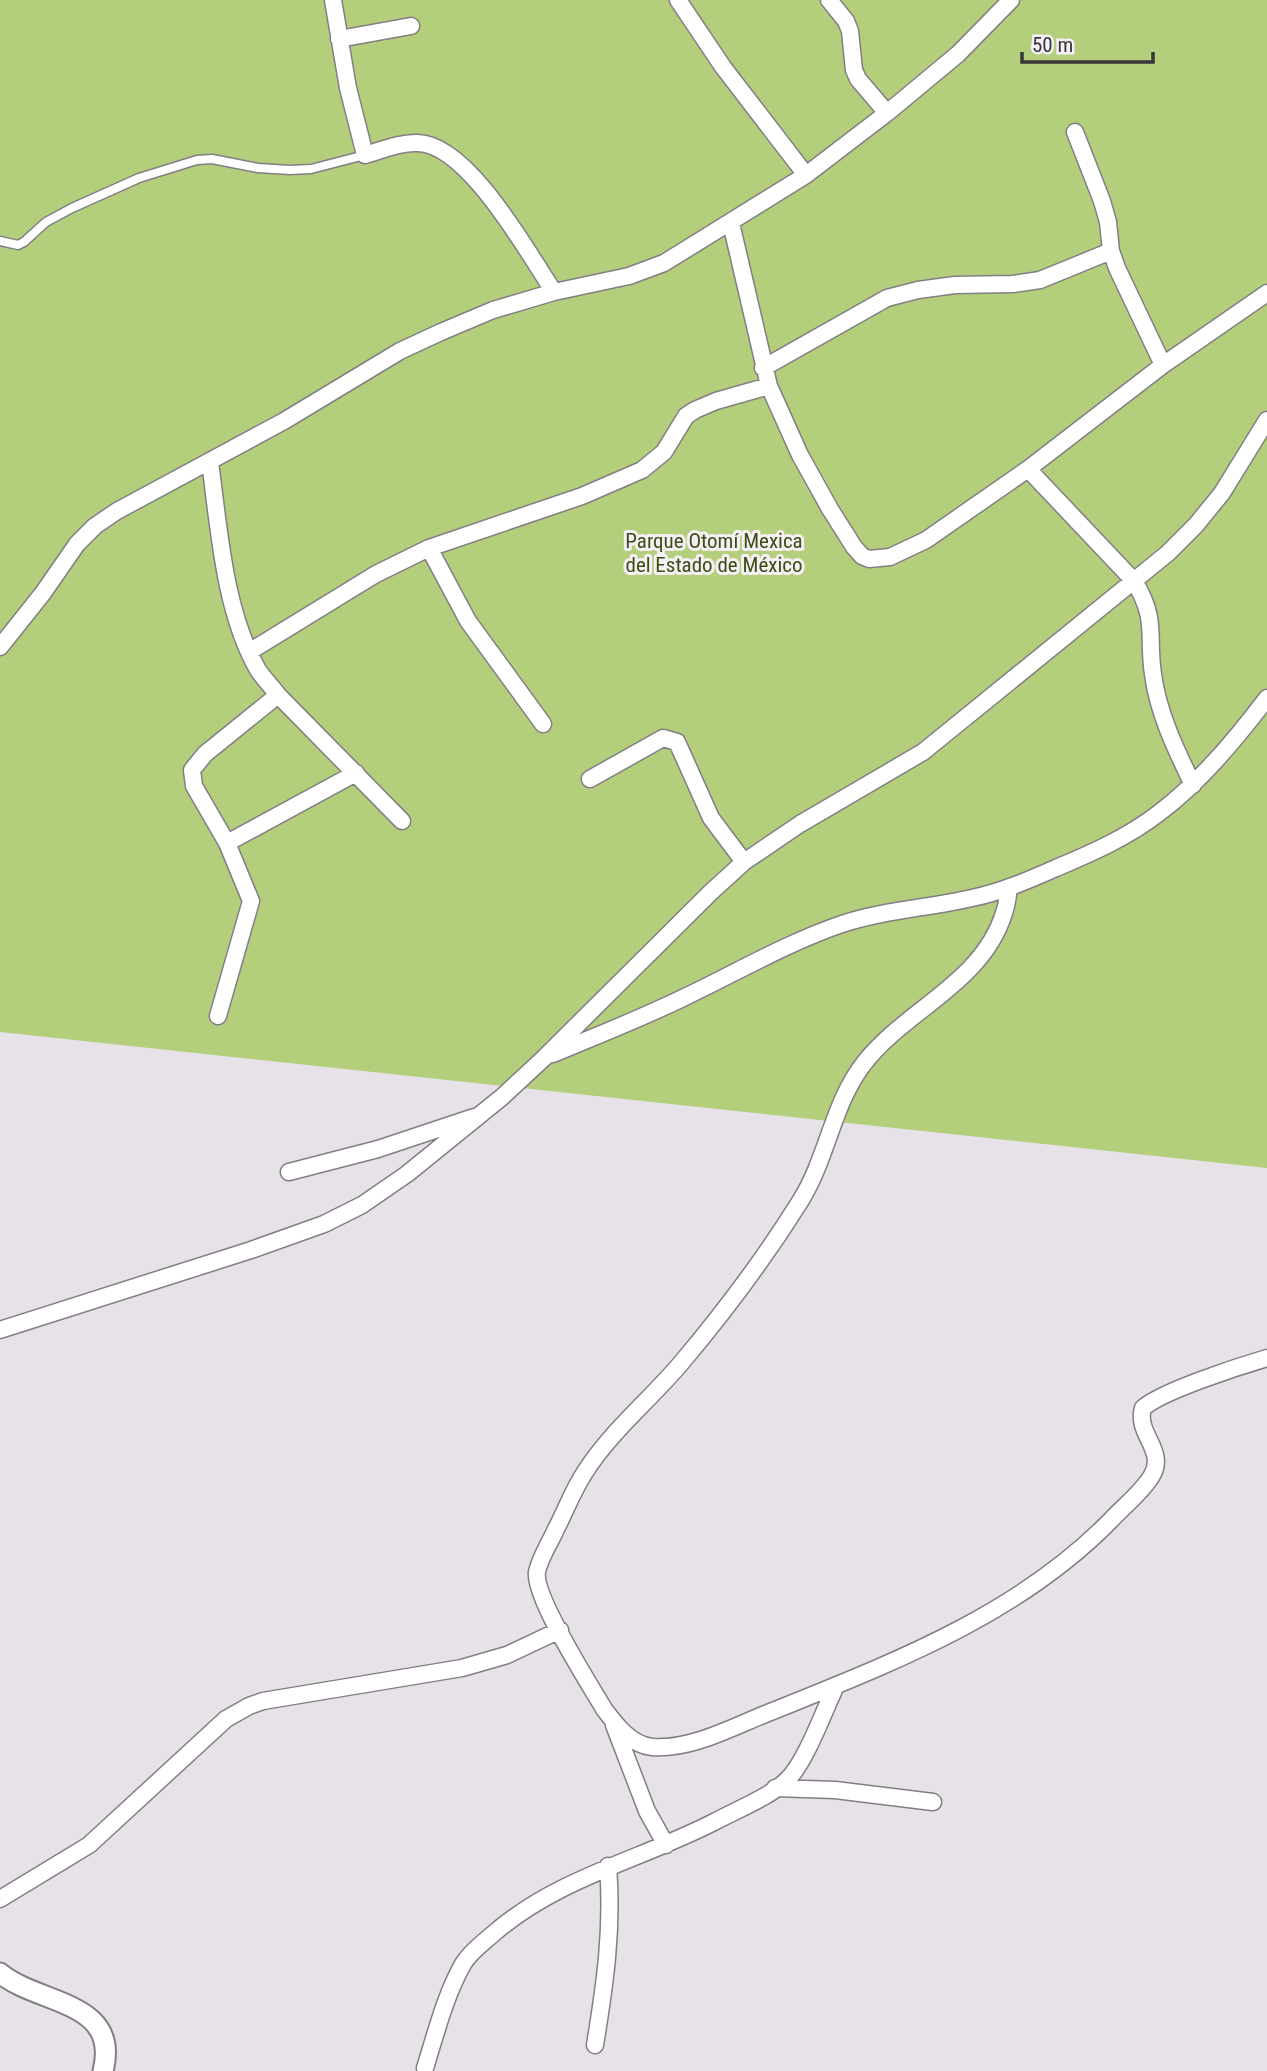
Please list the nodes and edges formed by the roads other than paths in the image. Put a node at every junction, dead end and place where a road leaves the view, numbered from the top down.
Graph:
1 (332, 0) edge
2 (678, 0) edge
3 (829, 0) edge
4 (1011, 0) edge
5 (411, 26) dead end
6 (340, 39) junction
7 (887, 113) junction
8 (1075, 132) dead end
9 (365, 155) junction
10 (806, 175) junction
11 (731, 223) junction
12 (0, 241) edge
13 (1111, 251) junction
14 (554, 292) junction
15 (1267, 293) edge
16 (1163, 365) junction
17 (763, 368) junction
18 (769, 386) junction
19 (1267, 420) edge
20 (210, 461) junction
21 (1028, 469) junction
22 (429, 548) junction
23 (1134, 581) junction
24 (0, 647) edge
25 (249, 652) junction
26 (278, 695) junction
27 (1267, 698) edge
28 (543, 724) dead end
29 (356, 773) junction
30 (590, 779) dead end
31 (1193, 785) junction
32 (402, 821) dead end
33 (227, 843) junction
34 (744, 862) junction
35 (1009, 887) junction
36 (218, 1016) dead end
37 (544, 1058) junction
38 (480, 1116) junction
39 (289, 1172) dead end
40 (0, 1330) edge
41 (1267, 1358) edge
42 (559, 1630) junction
43 (836, 1686) junction
44 (613, 1721) junction
45 (775, 1788) junction
46 (933, 1802) dead end
47 (666, 1844) junction
48 (608, 1866) junction
49 (0, 1899) edge
50 (0, 1973) edge
51 (595, 2045) dead end
52 (425, 2068) dead end
53 (103, 2071) edge

1 - 6 street
2 - 10 street
3 - 7 street
4 - 7 street
5 - 6 street
6 - 9 street
7 - 10 street
8 - 13 street
9 - 12 lane
9 - 14 street
10 - 11 street
11 - 14 street
11 - 17 street
13 - 16 street
13 - 17 street
14 - 20 street
15 - 16 street
16 - 21 street
17 - 18 street
18 - 21 street
18 - 22 street
19 - 23 street
20 - 24 street
20 - 25 street
21 - 23 street
22 - 25 street
22 - 28 street
23 - 31 street
23 - 34 street
25 - 26 street
26 - 29 street
26 - 33 street
27 - 31 street
29 - 32 street
29 - 33 street
30 - 34 street
31 - 35 street
33 - 36 street
34 - 37 street
35 - 37 street
35 - 42 street
37 - 38 street
38 - 39 street
38 - 40 street
41 - 43 street
42 - 44 street
42 - 49 street
43 - 44 street
43 - 45 street
44 - 47 street
45 - 46 street
45 - 47 street
47 - 48 street
48 - 51 street
48 - 52 street
50 - 53 street

